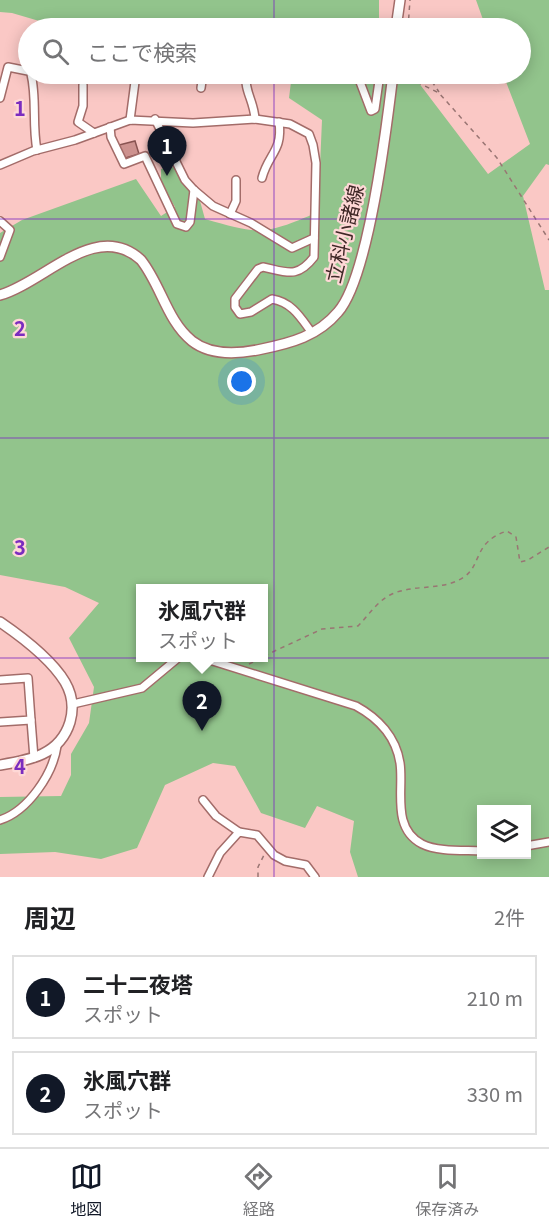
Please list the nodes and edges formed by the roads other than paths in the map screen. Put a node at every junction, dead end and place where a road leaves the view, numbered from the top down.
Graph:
1 (400, 0) edge
2 (397, 18) edge
3 (18, 70) edge
4 (2, 72) edge
5 (35, 84) edge
6 (135, 84) edge
7 (202, 84) edge
8 (245, 84) edge
9 (361, 84) edge
10 (379, 84) edge
11 (392, 84) edge
12 (83, 85) dead end
13 (201, 88) dead end
14 (0, 98) edge
15 (155, 119) junction
16 (255, 119) junction
17 (130, 120) junction
18 (279, 122) junction
19 (110, 127) junction
20 (94, 133) junction
21 (38, 150) junction
22 (0, 165) edge
23 (262, 178) dead end
24 (236, 180) dead end
25 (194, 190) junction
26 (230, 214) junction
27 (0, 221) edge
28 (314, 238) junction
29 (0, 257) edge
30 (0, 295) edge
31 (312, 333) junction
32 (0, 622) edge
33 (172, 662) edge
34 (217, 662) edge
35 (0, 680) edge
36 (73, 704) junction
37 (31, 720) junction
38 (0, 723) edge
39 (57, 746) junction
40 (34, 758) junction
41 (0, 765) edge
42 (203, 800) dead end
43 (0, 820) edge
44 (239, 832) junction
45 (549, 842) edge
46 (531, 845) edge
47 (477, 851) edge
48 (208, 877) edge
49 (315, 877) edge

1 - 2 main road
3 - 4 street
4 - 14 street
5 - 21 street
6 - 17 street
7 - 13 street
8 - 16 street
9 - 10 street
11 - 31 main road, 立科小諸線
12 - 20 street
15 - 16 street
15 - 17 street
15 - 25 street
16 - 18 street
17 - 19 street
18 - 23 street
18 - 28 street
19 - 20 street
19 - 25 street
20 - 21 street
21 - 22 street
24 - 26 street
25 - 26 street
26 - 28 street
27 - 29 street
28 - 31 street
30 - 31 main road, 立科小諸線
32 - 36 main road
33 - 36 street
34 - 47 street
35 - 37 street
36 - 39 main road
37 - 38 street
37 - 40 street
39 - 40 main road
39 - 43 street
40 - 41 main road
42 - 44 street
44 - 48 street
44 - 49 street
45 - 46 street

